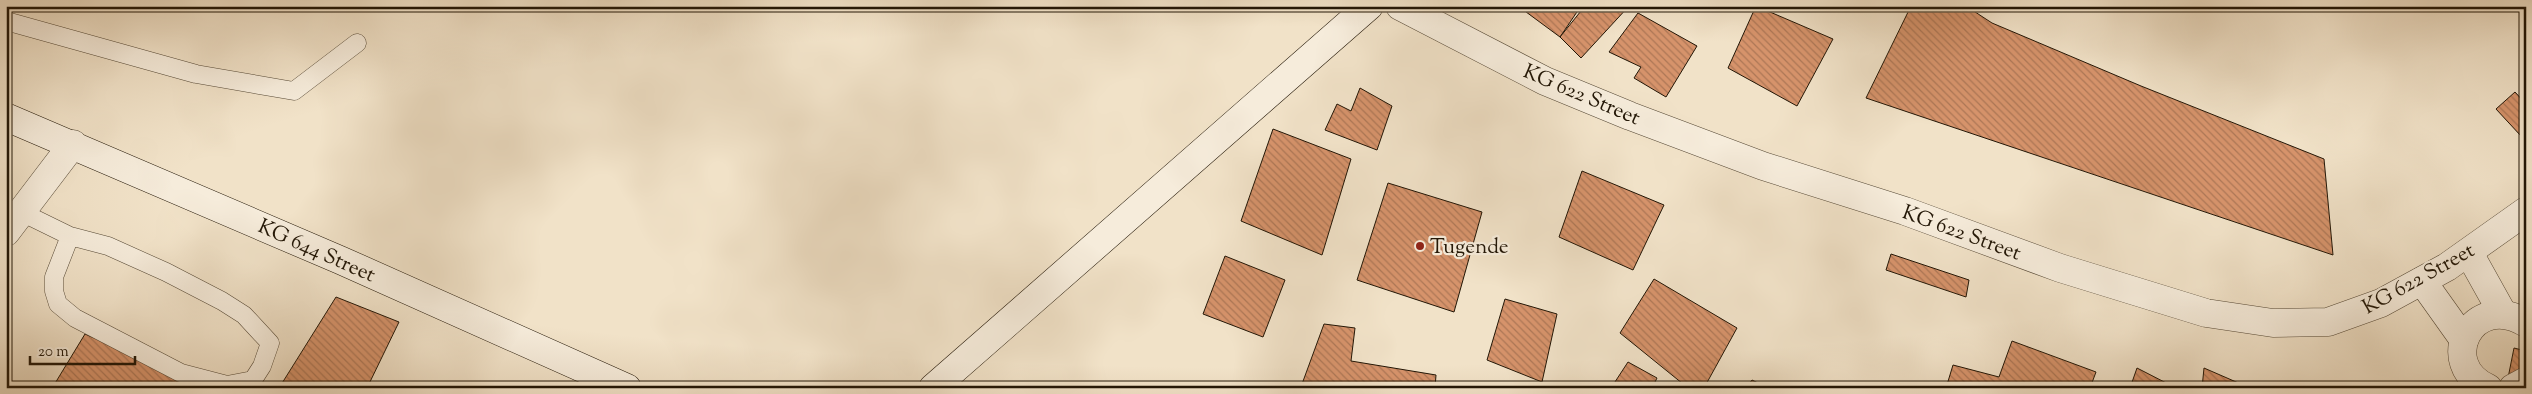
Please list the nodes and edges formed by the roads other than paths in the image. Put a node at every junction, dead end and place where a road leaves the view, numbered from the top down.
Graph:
1 (1369, 6) edge
2 (1400, 6) edge
3 (6, 21) edge
4 (357, 43) dead end
5 (6, 117) edge
6 (73, 144) junction
7 (2526, 211) edge
8 (15, 222) edge
9 (70, 236) junction
10 (2469, 253) junction
11 (2422, 281) junction
12 (2514, 318) edge
13 (2464, 340) junction
14 (2526, 381) edge
15 (627, 388) edge
16 (933, 388) edge
17 (2488, 388) edge
18 (2513, 388) edge

1 - 16 street
2 - 11 street, KG 622 Street
3 - 4 lane
5 - 6 street, KG 644 Street
6 - 8 street
6 - 15 street, KG 644 Street
7 - 10 street, KG 622 Street
8 - 9 lane
9 - 9 lane
10 - 11 street, KG 622 Street
10 - 12 street
11 - 13 street
12 - 13 street
13 - 17 street
14 - 18 street

